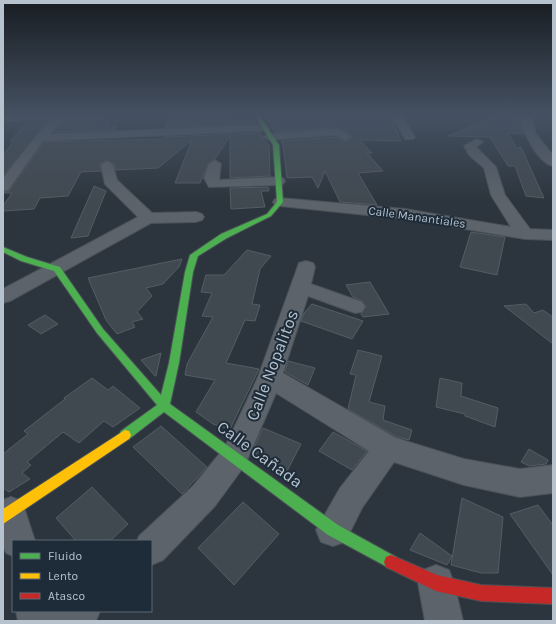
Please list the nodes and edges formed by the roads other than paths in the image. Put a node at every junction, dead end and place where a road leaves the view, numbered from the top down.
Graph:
1 (35, 144) edge
2 (275, 144) edge
3 (473, 144) edge
4 (536, 144) edge
5 (553, 162) edge
6 (215, 164) dead end
7 (107, 165) dead end
8 (278, 181) junction
9 (3, 187) edge
10 (280, 202) junction
11 (196, 217) dead end
12 (148, 218) junction
13 (525, 234) junction
14 (553, 235) edge
15 (3, 249) edge
16 (57, 269) junction
17 (3, 297) edge
18 (355, 307) dead end
19 (270, 377) junction
20 (164, 406) junction
21 (388, 448) junction
22 (235, 456) junction
23 (553, 479) edge
24 (10, 523) edge
25 (333, 530) junction
26 (152, 547) edge
27 (436, 583) junction
28 (553, 596) edge
29 (80, 612) edge
30 (70, 621) edge
31 (444, 621) edge

1 - 9 street
2 - 8 street
3 - 13 street
4 - 5 street
6 - 8 street
7 - 12 street
8 - 10 street
10 - 13 street, Calle Manantiales
10 - 20 street
11 - 12 street
12 - 16 street
13 - 14 street, Calle Manantiales
15 - 16 street
16 - 17 street
16 - 20 street, Calle Cañada
18 - 19 street, Calle Nopalitos
19 - 21 street
19 - 22 street, Calle Nopalitos
20 - 22 street, Calle Cañada
20 - 24 street
21 - 23 street
21 - 25 street
22 - 25 street, Calle Cañada
22 - 26 street, Calle Nopalitos
25 - 27 street, Calle Cañada
27 - 28 street, Calle Cañada
27 - 31 street
29 - 30 street

